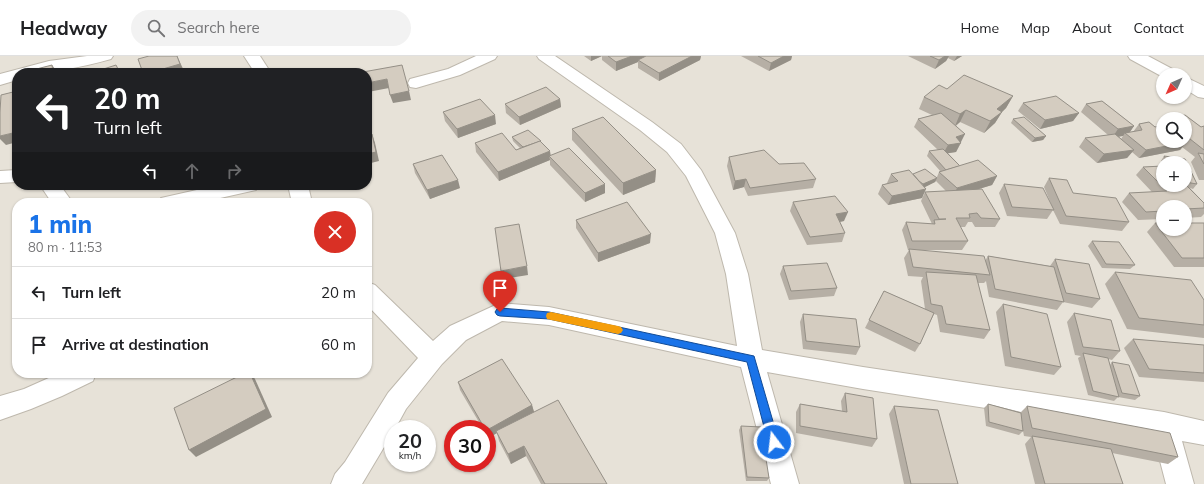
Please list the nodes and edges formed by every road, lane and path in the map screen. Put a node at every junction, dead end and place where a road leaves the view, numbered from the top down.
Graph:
1 (105, 56) edge
2 (252, 56) edge
3 (489, 56) edge
4 (545, 56) edge
5 (1136, 56) edge
6 (41, 68) edge
7 (260, 68) edge
8 (1159, 68) edge
9 (12, 76) edge
10 (0, 80) edge
11 (416, 83) dead end
12 (1192, 86) edge
13 (1204, 93) edge
14 (12, 176) edge
15 (0, 177) edge
16 (226, 190) edge
17 (190, 198) edge
18 (372, 296) edge
19 (433, 357) junction
20 (751, 359) junction
21 (74, 378) edge
22 (0, 408) edge
23 (1164, 424) junction
24 (1204, 433) edge
25 (345, 484) edge
26 (785, 484) edge
27 (1180, 484) edge

1 - 6 street
2 - 7 street
3 - 11 street
4 - 20 street
5 - 8 street
9 - 10 street
12 - 13 street
14 - 15 street
16 - 17 street
18 - 19 street
19 - 20 street
19 - 25 street
20 - 23 street
20 - 26 street
21 - 22 street
23 - 24 street
23 - 27 street

